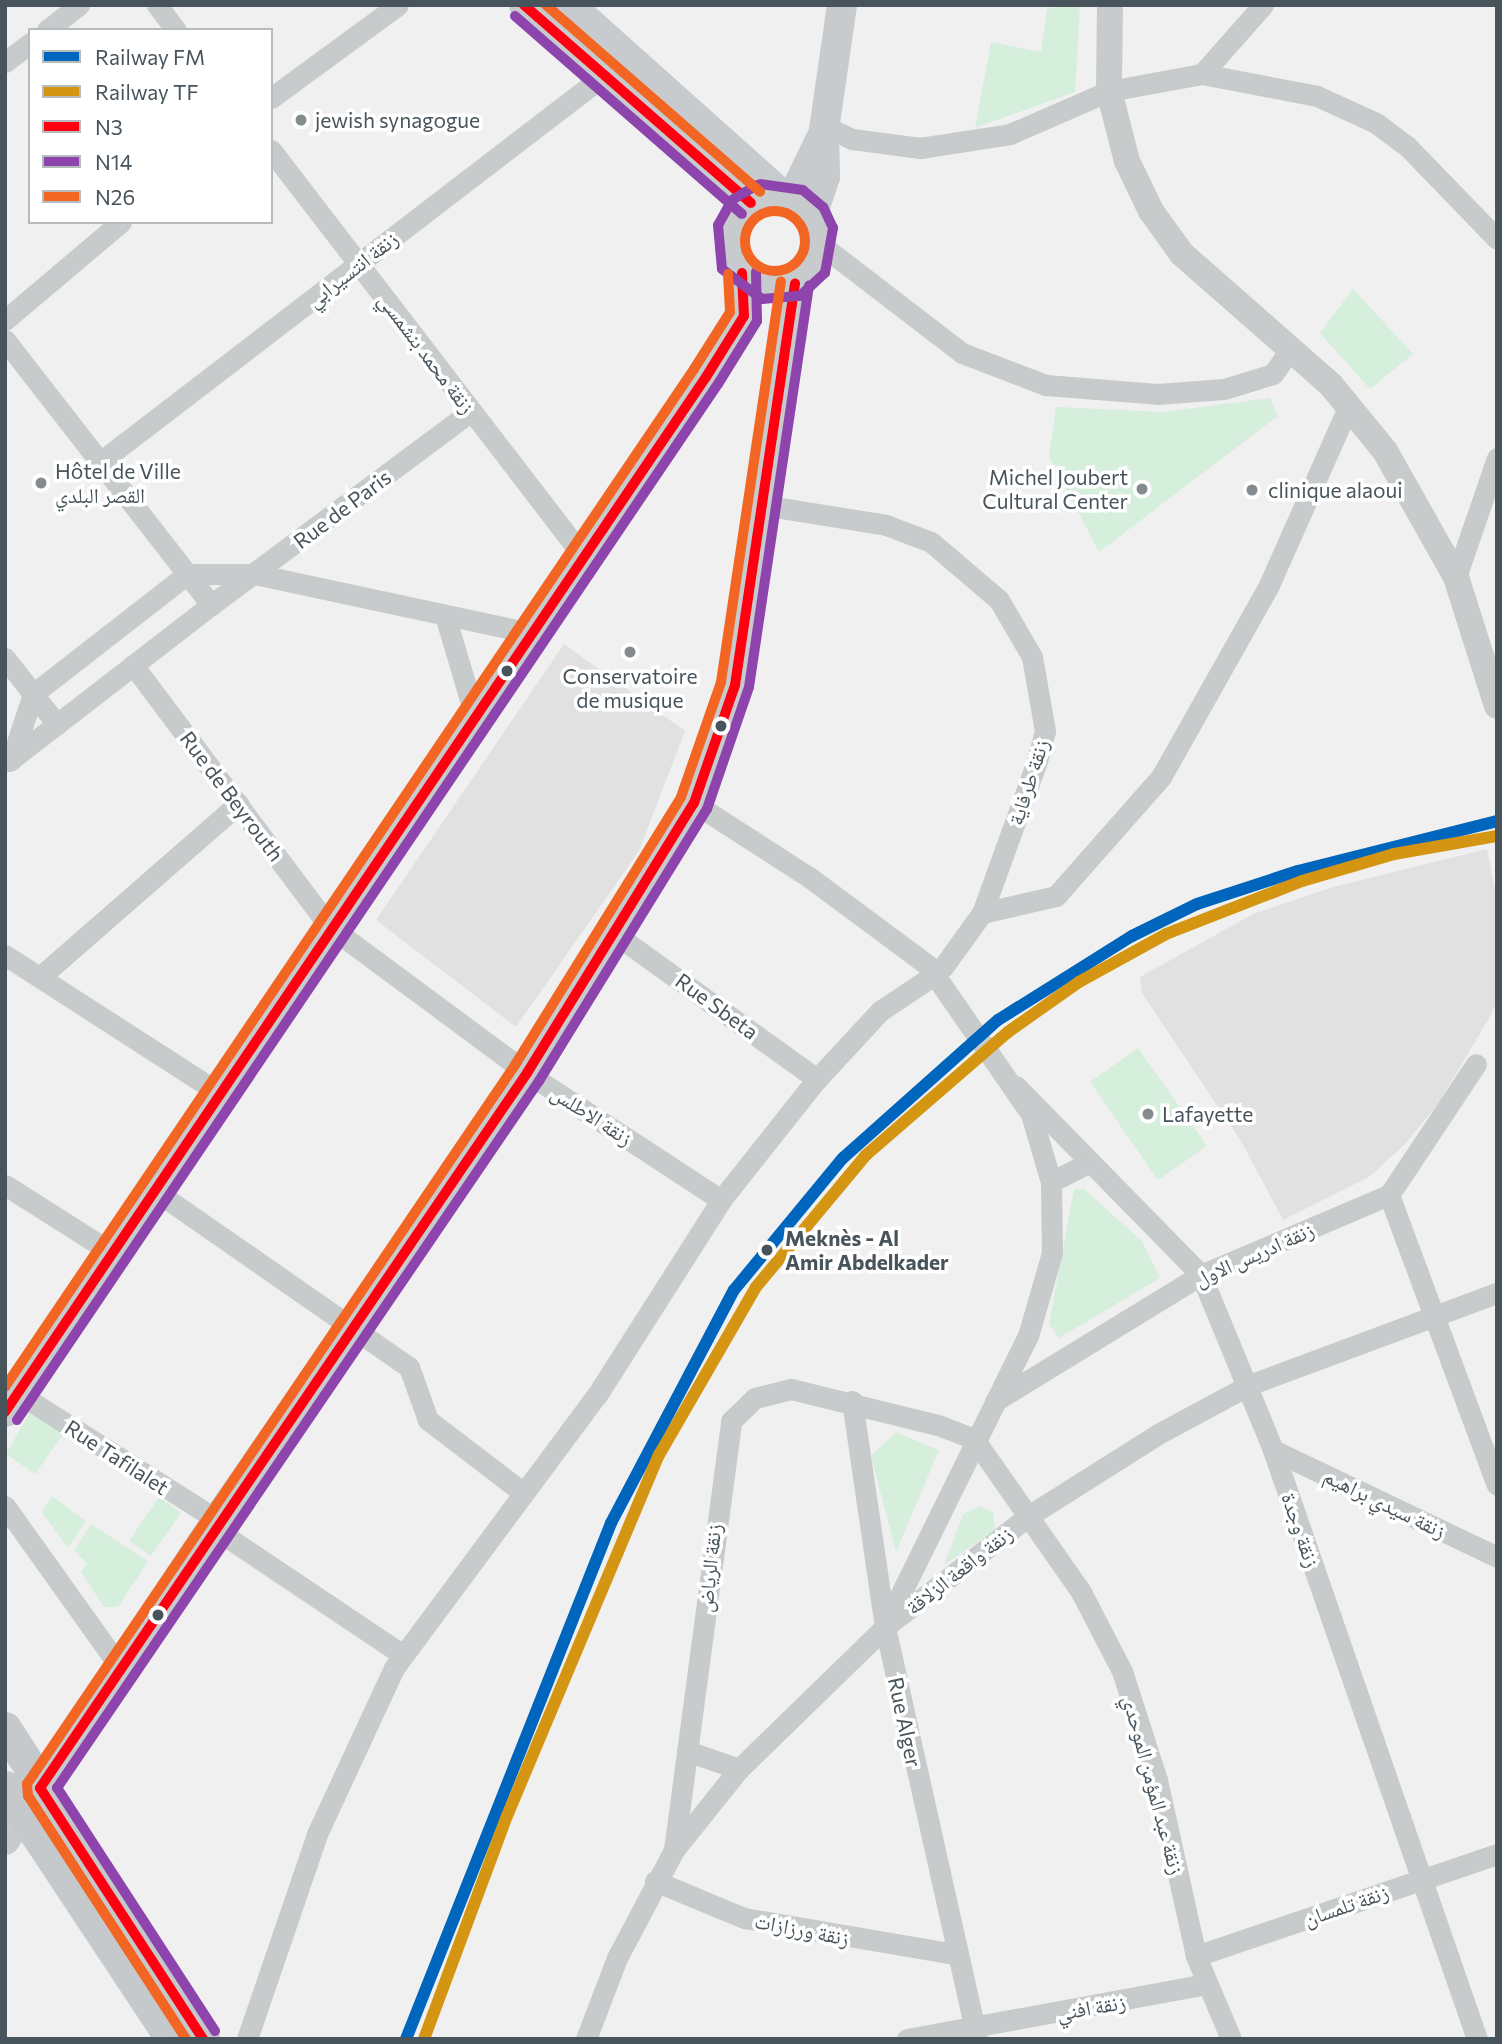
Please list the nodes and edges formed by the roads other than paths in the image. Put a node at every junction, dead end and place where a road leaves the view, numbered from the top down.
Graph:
1 (79, 5) edge
2 (157, 5) edge
3 (398, 5) edge
4 (524, 5) edge
5 (570, 5) edge
6 (842, 5) edge
7 (1110, 5) edge
8 (1263, 5) edge
9 (50, 28) edge
10 (174, 28) edge
11 (28, 45) edge
12 (5, 62) edge
13 (1202, 74) junction
14 (603, 76) junction
15 (1109, 91) junction
16 (273, 97) edge
17 (825, 128) junction
18 (273, 153) edge
19 (751, 203) junction
20 (796, 204) junction
21 (119, 224) edge
22 (1497, 239) edge
23 (820, 244) junction
24 (360, 264) junction
25 (742, 273) junction
26 (795, 283) junction
27 (5, 320) edge
28 (5, 340) edge
29 (1292, 348) junction
30 (1349, 405) junction
31 (471, 411) junction
32 (1497, 458) edge
33 (100, 462) junction
34 (763, 505) junction
35 (583, 556) junction
36 (256, 573) junction
37 (187, 574) junction
38 (1456, 577) junction
39 (211, 605) junction
40 (446, 619) junction
41 (531, 633) junction
42 (1490, 649) edge
43 (5, 658) edge
44 (133, 665) junction
45 (33, 694) junction
46 (1497, 706) edge
47 (475, 716) junction
48 (57, 724) junction
49 (8, 762) edge
50 (694, 803) junction
51 (238, 804) junction
52 (982, 913) junction
53 (330, 927) junction
54 (615, 934) junction
55 (5, 955) edge
56 (935, 974) junction
57 (41, 976) junction
58 (1476, 1064) dead end
59 (527, 1073) junction
60 (817, 1079) junction
61 (1016, 1086) junction
62 (219, 1093) junction
63 (1088, 1163) junction
64 (1051, 1182) junction
65 (5, 1185) edge
66 (154, 1190) junction
67 (1389, 1195) junction
68 (721, 1200) junction
69 (111, 1252) junction
70 (1201, 1275) junction
71 (1497, 1293) edge
72 (1435, 1312) junction
73 (353, 1326) junction
74 (1028, 1336) junction
75 (1054, 1362) junction
76 (1249, 1385) junction
77 (852, 1401) junction
78 (11, 1402) edge
79 (990, 1404) junction
80 (975, 1441) junction
81 (1490, 1446) edge
82 (1273, 1450) junction
83 (1497, 1485) edge
84 (521, 1491) junction
85 (5, 1506) edge
86 (1030, 1515) junction
87 (214, 1523) junction
88 (1497, 1557) edge
89 (918, 1559) junction
90 (945, 1582) junction
91 (885, 1627) junction
92 (403, 1655) junction
93 (120, 1667) junction
94 (5, 1728) edge
95 (687, 1751) junction
96 (739, 1769) junction
97 (5, 1787) edge
98 (23, 1814) edge
99 (674, 1850) junction
100 (1497, 1854) edge
101 (1423, 1878) junction
102 (656, 1881) junction
103 (954, 1954) junction
104 (1196, 1956) junction
105 (1206, 1984) junction
106 (976, 2033) edge
107 (172, 2039) edge
108 (203, 2039) edge
109 (247, 2039) edge
110 (586, 2039) edge
111 (907, 2039) edge
112 (1231, 2039) edge
113 (1477, 2039) edge

1 - 9 street
2 - 10 street
3 - 16 street
4 - 14 main road
5 - 20 main road
6 - 17 main road
7 - 15 street
8 - 13 street
11 - 12 street
13 - 15 street
13 - 22 street
14 - 19 main road
14 - 24 street, زنقة انتسيرابي
15 - 17 street
15 - 29 street
17 - 20 main road
18 - 24 street, زنقة محمد بنشمسي
19 - 20 main road
19 - 25 main road
20 - 23 main road
21 - 27 street
23 - 26 main road
23 - 29 street
24 - 31 street, زنقة محمد بنشمسي
24 - 33 street, زنقة انتسيرابي
25 - 26 main road
25 - 35 main road
26 - 34 main road
28 - 33 street
29 - 30 street
30 - 38 street
30 - 52 street
31 - 35 street, زنقة محمد بنشمسي
31 - 36 street, Rue de Paris
32 - 38 street
33 - 37 street
34 - 50 main road
34 - 52 street, زنقة طرفاية
35 - 41 main road
36 - 37 street
36 - 39 street, Rue de Paris
36 - 40 street
37 - 39 street
37 - 45 street
38 - 42 street
39 - 44 street, Rue de Paris
40 - 41 street
40 - 47 street
41 - 47 main road
42 - 46 street
43 - 45 street
44 - 48 street, Rue de Paris
44 - 51 street, Rue de Beyrouth
45 - 48 street
45 - 49 street
47 - 53 main road
48 - 49 street, Rue de Paris
50 - 54 main road
50 - 56 street
51 - 53 street, Rue de Beyrouth
51 - 57 street
52 - 56 street, زنقة طرفاية
53 - 59 street, زنقة الاطلس
53 - 62 main road
54 - 59 main road
54 - 60 street, Rue Sbeta
55 - 57 street
56 - 60 street
56 - 61 street
57 - 62 street
58 - 67 street
59 - 68 street, زنقة الاطلس
59 - 73 main road
60 - 68 street
61 - 63 street, زنقة وجدة
61 - 64 street
62 - 66 main road
63 - 64 street
63 - 70 street, زنقة وجدة
64 - 74 street
65 - 69 street
66 - 69 main road
66 - 73 street
67 - 70 street, زنقة ادريس الاول
67 - 72 street
68 - 84 street
69 - 78 main road
70 - 75 street, زنقة ادريس الاول
70 - 76 street, زنقة وجدة
71 - 72 street, زنقة واقعة الزلاقة
72 - 76 street, زنقة واقعة الزلاقة
72 - 81 street
73 - 84 street
73 - 87 main road
74 - 75 street
74 - 79 street
75 - 79 street, زنقة ادريس الاول
76 - 82 street, زنقة وجدة
76 - 86 street, زنقة واقعة الزلاقة
77 - 80 street
77 - 91 street, Rue Alger
77 - 95 street, زنقة الرياض
78 - 87 street, Rue Tafilalet
79 - 80 street
80 - 86 street, زنقة عبد المؤمن الموحدي
80 - 89 street
81 - 83 street
82 - 88 street, زنقة سيدي براهيم
82 - 101 street, زنقة وجدة
84 - 92 street
85 - 93 street
86 - 90 street, زنقة واقعة الزلاقة
86 - 104 street, زنقة عبد المؤمن الموحدي
87 - 92 street, Rue Tafilalet
87 - 93 main road
89 - 90 street
89 - 91 street
90 - 91 street, زنقة واقعة الزلاقة
91 - 96 street, زنقة واقعة الزلاقة
91 - 103 street, Rue Alger
92 - 109 street
93 - 98 main road
94 - 98 main road
95 - 96 street
95 - 99 street, زنقة الرياض
96 - 99 street, زنقة واقعة الزلاقة
97 - 98 main road
98 - 107 main road
98 - 108 main road
99 - 102 street, زنقة واقعة الزلاقة
100 - 101 street, زنقة تلمسان
101 - 104 street, زنقة تلمسان
101 - 113 street, زنقة وجدة
102 - 103 street, زنقة ورزازات
102 - 110 street, زنقة واقعة الزلاقة
103 - 106 street, Rue Alger
104 - 105 street, زنقة عبد المؤمن الموحدي
105 - 106 street, زنقة افني
105 - 112 street, زنقة عبد المؤمن الموحدي
106 - 111 street, زنقة افني

